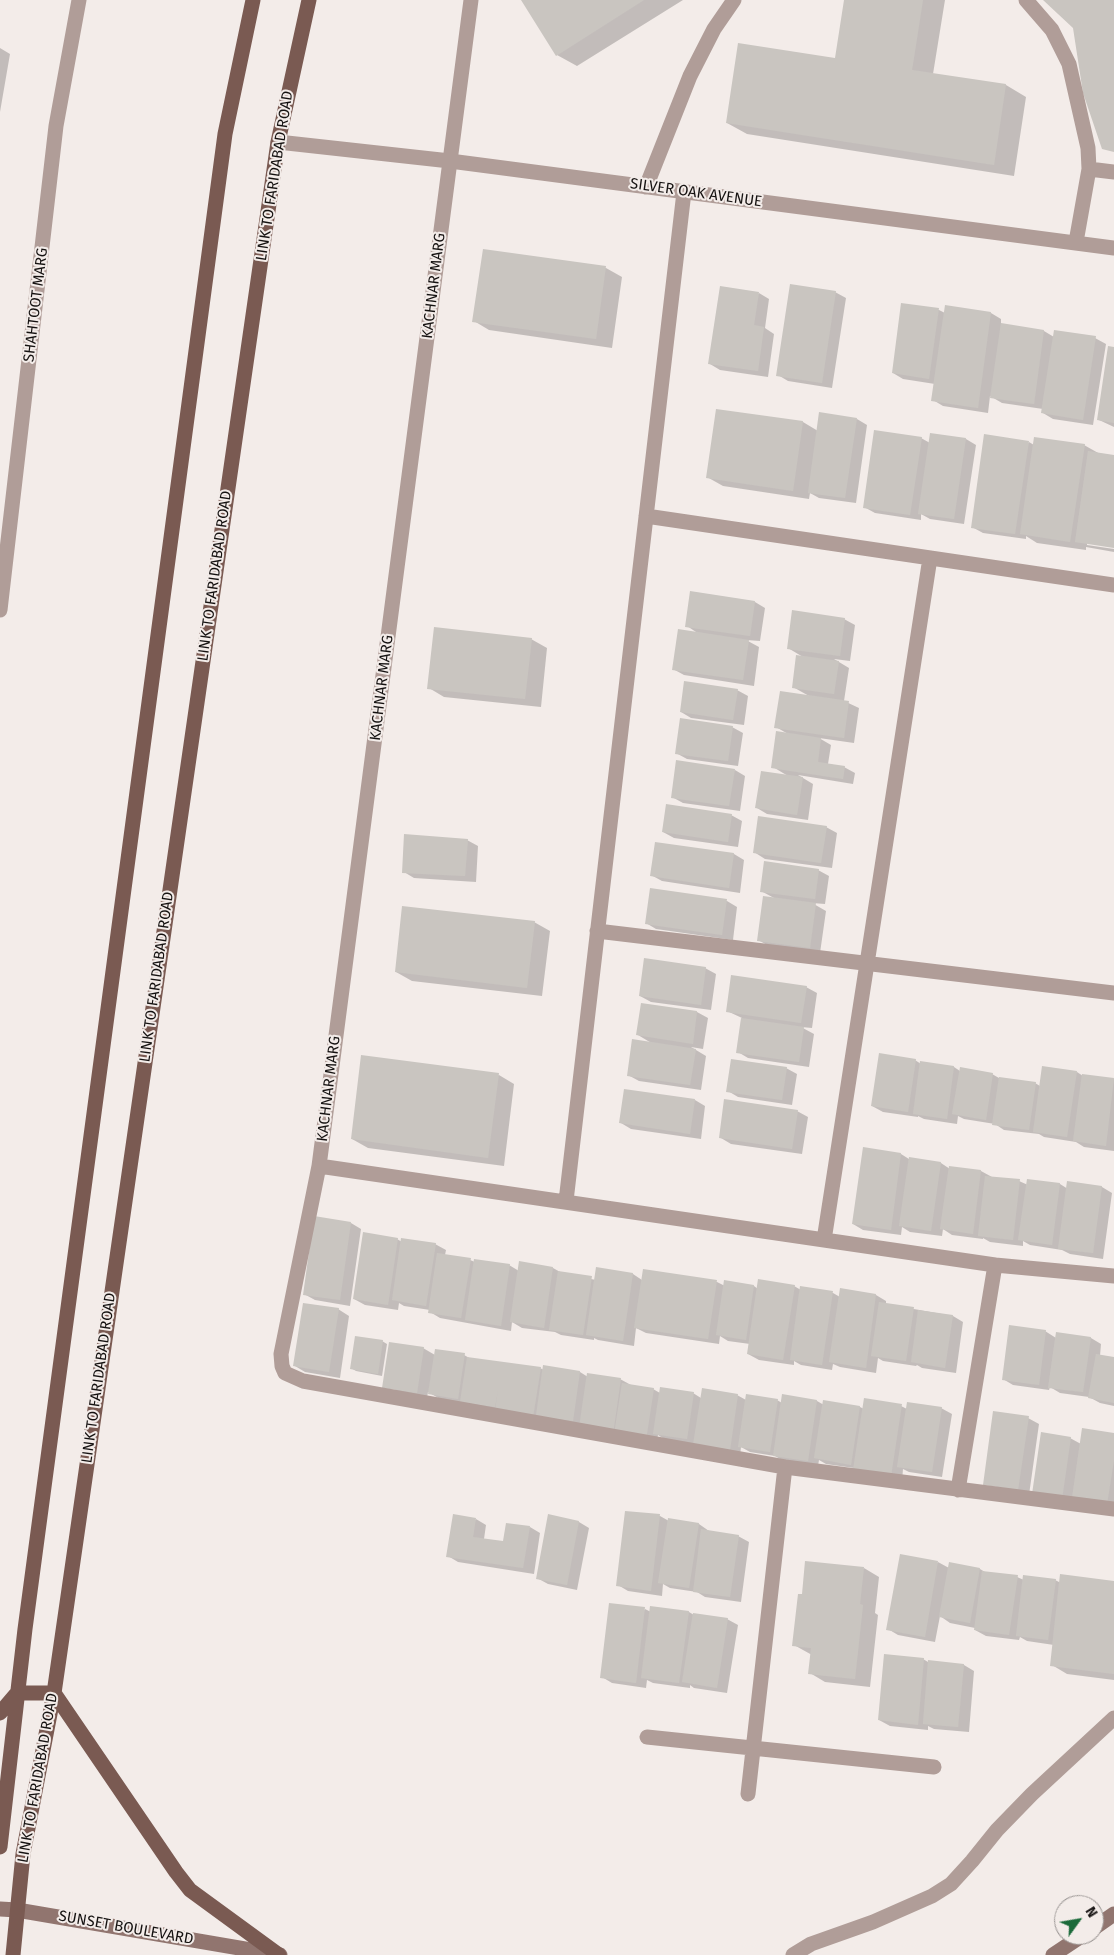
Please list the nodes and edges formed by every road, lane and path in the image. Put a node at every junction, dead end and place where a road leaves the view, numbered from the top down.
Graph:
1 (79, 0) edge
2 (253, 0) edge
3 (308, 0) edge
4 (471, 0) edge
5 (734, 0) edge
6 (1026, 0) edge
7 (278, 142) junction
8 (450, 161) junction
9 (1089, 169) junction
10 (1114, 172) edge
11 (646, 187) junction
12 (684, 192) junction
13 (1076, 242) junction
14 (1114, 248) edge
15 (646, 516) junction
16 (930, 558) junction
17 (1114, 585) edge
18 (0, 610) edge
19 (597, 931) junction
20 (867, 964) junction
21 (1114, 993) edge
22 (319, 1166) junction
23 (566, 1201) junction
24 (824, 1240) junction
25 (995, 1265) junction
26 (1114, 1276) edge
27 (785, 1468) junction
28 (958, 1490) junction
29 (1114, 1509) edge
30 (54, 1693) junction
31 (17, 1694) junction
32 (0, 1712) edge
33 (1114, 1718) edge
34 (647, 1737) dead end
35 (753, 1748) junction
36 (934, 1767) dead end
37 (748, 1794) dead end
38 (0, 1847) edge
39 (0, 1908) edge
40 (17, 1910) junction
41 (1068, 1945) edge
42 (13, 1955) edge
43 (280, 1955) edge
44 (793, 1955) edge
45 (1053, 1955) edge

1 - 18 street, SHAHTOOT MARG
2 - 31 main road, LINK TO FARIDABAD ROAD
3 - 7 main road, LINK TO FARIDABAD ROAD
4 - 8 street, KACHNAR MARG
5 - 11 street
6 - 9 street
7 - 8 street, SILVER OAK AVENUE
7 - 30 main road, LINK TO FARIDABAD ROAD
8 - 11 street, SILVER OAK AVENUE
8 - 22 street, KACHNAR MARG
9 - 10 street
9 - 13 street
11 - 12 street, SILVER OAK AVENUE
12 - 13 street, SILVER OAK AVENUE
12 - 15 street
13 - 14 street, SILVER OAK AVENUE
15 - 16 street
15 - 19 street
16 - 17 street
16 - 20 street
19 - 20 street
19 - 23 street
20 - 21 street
20 - 24 street
22 - 23 street
22 - 27 street, KACHNAR MARG
23 - 24 street
24 - 25 street
25 - 26 street
25 - 28 street
27 - 28 street
27 - 35 street
28 - 29 street
30 - 31 main road
30 - 40 main road, LINK TO FARIDABAD ROAD
30 - 43 main road
31 - 32 main road
31 - 38 main road, LINK TO FARIDABAD ROAD
33 - 44 street
34 - 35 street
35 - 36 street
35 - 37 street
39 - 40 main road, SUNSET BOULEVARD
40 - 42 main road, LINK TO FARIDABAD ROAD
40 - 43 main road, SUNSET BOULEVARD
41 - 45 main road

